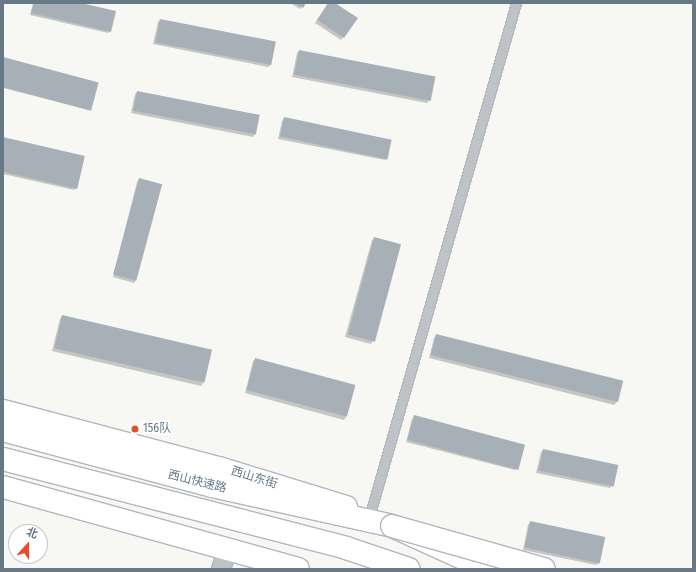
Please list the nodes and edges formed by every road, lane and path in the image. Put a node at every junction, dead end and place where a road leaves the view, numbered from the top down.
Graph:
1 (516, 3) edge
2 (3, 411) edge
3 (3, 430) edge
4 (3, 459) edge
5 (3, 487) edge
6 (370, 514) junction
7 (392, 526) junction
8 (346, 548) junction
9 (224, 559) edge
10 (298, 569) edge
11 (390, 569) edge
12 (409, 569) edge
13 (487, 569) edge
14 (496, 569) edge
15 (544, 569) edge

1 - 6 lane
2 - 6 main road, 西山东街
3 - 7 main road, 西山快速路
4 - 8 main road
5 - 9 main road
6 - 14 main road, 西山东街
7 - 13 main road, bridge
7 - 15 main road, bridge
8 - 11 main road
8 - 12 main road
9 - 10 main road

